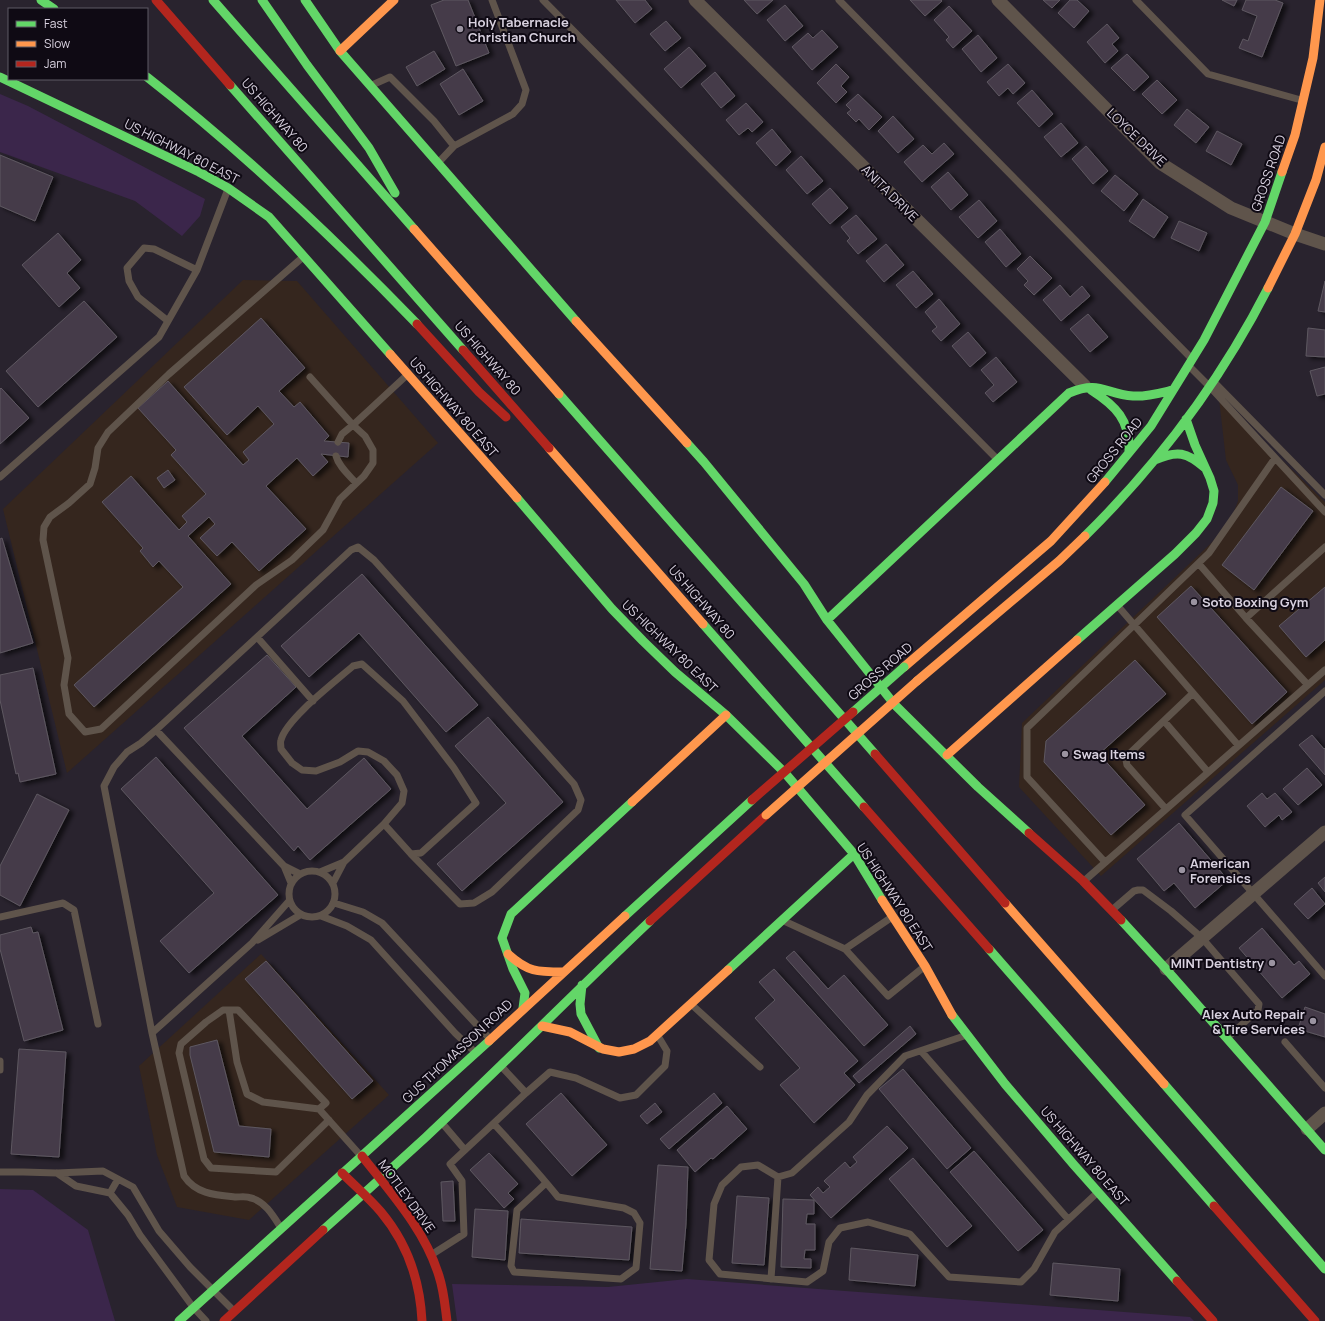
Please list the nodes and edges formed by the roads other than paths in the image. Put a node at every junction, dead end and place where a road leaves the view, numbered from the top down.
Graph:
1 (41, 0) edge
2 (156, 0) edge
3 (213, 0) edge
4 (262, 0) edge
5 (305, 0) edge
6 (394, 0) edge
7 (492, 0) edge
8 (543, 0) edge
9 (695, 0) edge
10 (839, 0) edge
11 (998, 0) edge
12 (1136, 0) edge
13 (1320, 0) edge
14 (53, 8) edge
15 (340, 50) junction
16 (0, 77) edge
17 (148, 78) edge
18 (371, 86) junction
19 (1303, 100) junction
20 (454, 146) junction
21 (1325, 147) edge
22 (438, 163) junction
23 (228, 188) junction
24 (1265, 222) junction
25 (1295, 234) junction
26 (419, 235) junction
27 (1325, 244) edge
28 (304, 256) junction
29 (197, 270) junction
30 (168, 320) junction
31 (1190, 362) junction
32 (408, 374) junction
33 (310, 377) dead end
34 (1211, 383) junction
35 (1085, 386) junction
36 (1174, 390) junction
37 (1186, 419) junction
38 (353, 425) junction
39 (338, 442) dead end
40 (1129, 451) junction
41 (336, 456) dead end
42 (1275, 458) junction
43 (998, 460) junction
44 (1154, 460) junction
45 (1205, 468) junction
46 (568, 469) junction
47 (0, 477) edge
48 (356, 483) junction
49 (1325, 495) edge
50 (1325, 512) edge
51 (1325, 547) edge
52 (1199, 564) junction
53 (1117, 605) junction
54 (1246, 618) junction
55 (827, 620) junction
56 (1134, 625) junction
57 (257, 637) junction
58 (1325, 670) edge
59 (1308, 685) junction
60 (1325, 691) edge
61 (1193, 693) junction
62 (313, 701) junction
63 (726, 715) junction
64 (1164, 721) junction
65 (156, 730) junction
66 (1238, 745) junction
67 (947, 755) junction
68 (1208, 772) junction
69 (752, 800) joint
70 (1166, 809) junction
71 (384, 824) junction
72 (1325, 832) edge
73 (411, 854) junction
74 (854, 854) junction
75 (344, 862) junction
76 (1104, 862) junction
77 (284, 866) junction
78 (320, 872) junction
79 (300, 874) junction
80 (1083, 881) junction
81 (291, 883) junction
82 (333, 884) junction
83 (1253, 894) junction
84 (289, 901) junction
85 (334, 903) junction
86 (1112, 910) junction
87 (300, 915) junction
88 (321, 916) junction
89 (892, 917) junction
90 (0, 918) edge
91 (782, 920) junction
92 (1202, 938) junction
93 (252, 944) junction
94 (845, 949) junction
95 (506, 951) junction
96 (925, 966) junction
97 (1166, 969) junction
98 (563, 972) junction
99 (1324, 974) edge
100 (582, 985) junction
101 (691, 1004) junction
102 (523, 1008) junction
103 (229, 1010) junction
104 (98, 1024) dead end
105 (542, 1026) junction
106 (152, 1033) junction
107 (657, 1035) junction
108 (967, 1035) junction
109 (1227, 1038) junction
110 (1285, 1042) dead end
111 (491, 1043) junction
112 (599, 1048) junction
113 (921, 1051) junction
114 (479, 1054) junction
115 (0, 1061) edge
116 (498, 1062) junction
117 (760, 1067) dead end
118 (0, 1070) edge
119 (1325, 1088) edge
120 (526, 1093) junction
121 (319, 1109) junction
122 (1325, 1113) edge
123 (330, 1120) junction
124 (442, 1122) junction
125 (494, 1124) junction
126 (1307, 1129) junction
127 (465, 1150) junction
128 (1325, 1150) edge
129 (362, 1156) junction
130 (0, 1172) edge
131 (57, 1173) junction
132 (342, 1174) junction
133 (778, 1177) junction
134 (118, 1179) junction
135 (380, 1179) junction
136 (546, 1183) junction
137 (1098, 1192) junction
138 (110, 1193) junction
139 (363, 1195) junction
140 (1068, 1220) junction
141 (281, 1228) junction
142 (422, 1259) junction
143 (1325, 1269) edge
144 (771, 1279) junction
145 (214, 1289) junction
146 (193, 1307) junction
147 (235, 1311) junction
148 (179, 1321) edge
149 (206, 1321) edge
150 (224, 1321) edge
151 (422, 1321) edge
152 (447, 1321) edge
153 (1212, 1321) edge
154 (1315, 1321) edge

1 - 14 main road
2 - 46 main road, US HIGHWAY 80
3 - 26 main road
4 - 26 main road
5 - 15 main road
6 - 15 main road
7 - 20 lane
8 - 43 lane
9 - 35 street, ANITA DRIVE
10 - 31 lane
11 - 24 street, LOYCE DRIVE
12 - 19 lane
13 - 19 main road, GROSS ROAD
15 - 18 main road
16 - 23 main road, US HIGHWAY 80 EAST
17 - 46 main road
18 - 20 lane
18 - 22 main road
19 - 24 main road, GROSS ROAD
20 - 22 lane
21 - 25 main road
22 - 55 main road
23 - 28 main road, US HIGHWAY 80 EAST
23 - 29 lane
24 - 25 street, LOYCE DRIVE
24 - 31 main road, GROSS ROAD
25 - 27 street, LOYCE DRIVE
25 - 34 main road
26 - 143 main road
28 - 32 main road, US HIGHWAY 80 EAST
28 - 48 lane
29 - 30 lane
29 - 30 lane
30 - 47 lane
31 - 34 lane
31 - 36 main road, GROSS ROAD
32 - 38 lane
32 - 63 main road, US HIGHWAY 80 EAST
33 - 38 lane
34 - 37 main road
34 - 42 lane
34 - 49 lane
35 - 36 main road
35 - 40 main road
35 - 43 main road
36 - 40 main road, GROSS ROAD
37 - 44 main road
37 - 45 main road
38 - 39 lane
38 - 48 lane
40 - 69 main road, GROSS ROAD, bridge
41 - 48 lane
42 - 50 lane
42 - 52 lane
43 - 55 main road
44 - 45 main road
44 - 100 main road, bridge
45 - 53 main road
46 - 154 main road, US HIGHWAY 80
51 - 54 lane
52 - 54 lane
52 - 56 lane
53 - 56 lane
53 - 67 main road
54 - 59 lane
55 - 67 main road
56 - 61 lane
56 - 76 lane
57 - 62 lane
57 - 65 lane
57 - 73 lane
58 - 59 lane
59 - 66 lane
60 - 83 lane
61 - 64 lane
61 - 66 lane
62 - 71 lane
62 - 73 lane
63 - 74 main road, US HIGHWAY 80 EAST
63 - 95 main road
64 - 68 lane
64 - 70 lane
65 - 77 lane
65 - 106 lane
66 - 68 lane
67 - 80 main road
68 - 70 lane
69 - 98 main road, GUS THOMASSON ROAD
70 - 76 lane
71 - 73 lane
71 - 75 lane
72 - 83 street
74 - 89 main road, US HIGHWAY 80 EAST
74 - 91 main road
75 - 78 lane
75 - 82 lane
76 - 80 lane
77 - 79 lane
77 - 81 lane
78 - 79 lane
78 - 82 lane
79 - 81 lane
80 - 86 main road
81 - 84 lane
82 - 85 lane
83 - 92 street
83 - 99 lane
84 - 87 lane
84 - 93 lane
85 - 88 lane
85 - 111 lane
86 - 92 lane
86 - 97 main road
87 - 88 lane
87 - 93 lane
88 - 114 lane
89 - 94 lane
89 - 96 main road, US HIGHWAY 80 EAST
90 - 104 lane
91 - 94 lane
91 - 101 main road
92 - 97 street
92 - 109 lane
93 - 106 lane
94 - 96 lane
95 - 98 main road
95 - 102 main road
96 - 108 main road, US HIGHWAY 80 EAST
97 - 109 main road
98 - 102 main road, GUS THOMASSON ROAD
100 - 105 main road
100 - 112 main road
101 - 107 main road
101 - 117 lane
102 - 111 main road, GUS THOMASSON ROAD
103 - 121 lane
103 - 121 lane
103 - 123 lane
105 - 112 main road
105 - 116 main road
106 - 141 lane
107 - 112 main road
107 - 120 lane
108 - 113 lane
108 - 137 main road, US HIGHWAY 80 EAST
109 - 126 main road
110 - 119 lane
111 - 114 main road, GUS THOMASSON ROAD
113 - 133 lane
113 - 140 lane
114 - 129 main road, GUS THOMASSON ROAD
115 - 118 lane
116 - 120 lane
116 - 124 main road
120 - 125 lane
121 - 123 lane
122 - 126 street
123 - 129 lane
124 - 127 lane
124 - 135 main road
125 - 127 lane
125 - 136 lane
126 - 128 main road
127 - 142 lane
129 - 132 main road, GUS THOMASSON ROAD
129 - 135 main road, MOTLEY DRIVE
130 - 131 lane
131 - 134 lane
131 - 138 lane
132 - 139 main road, MOTLEY DRIVE
132 - 141 main road, GUS THOMASSON ROAD
133 - 144 lane
133 - 144 lane
134 - 138 lane
134 - 145 lane
135 - 139 main road
135 - 142 main road, MOTLEY DRIVE
136 - 136 lane
137 - 140 lane
137 - 153 main road, US HIGHWAY 80 EAST
138 - 146 lane
139 - 142 main road, MOTLEY DRIVE
139 - 147 main road
140 - 144 lane
141 - 145 main road, GUS THOMASSON ROAD
142 - 151 main road, MOTLEY DRIVE
142 - 152 main road, MOTLEY DRIVE
145 - 146 main road, GUS THOMASSON ROAD
145 - 147 lane
146 - 148 main road, GUS THOMASSON ROAD
146 - 149 lane
147 - 150 main road

